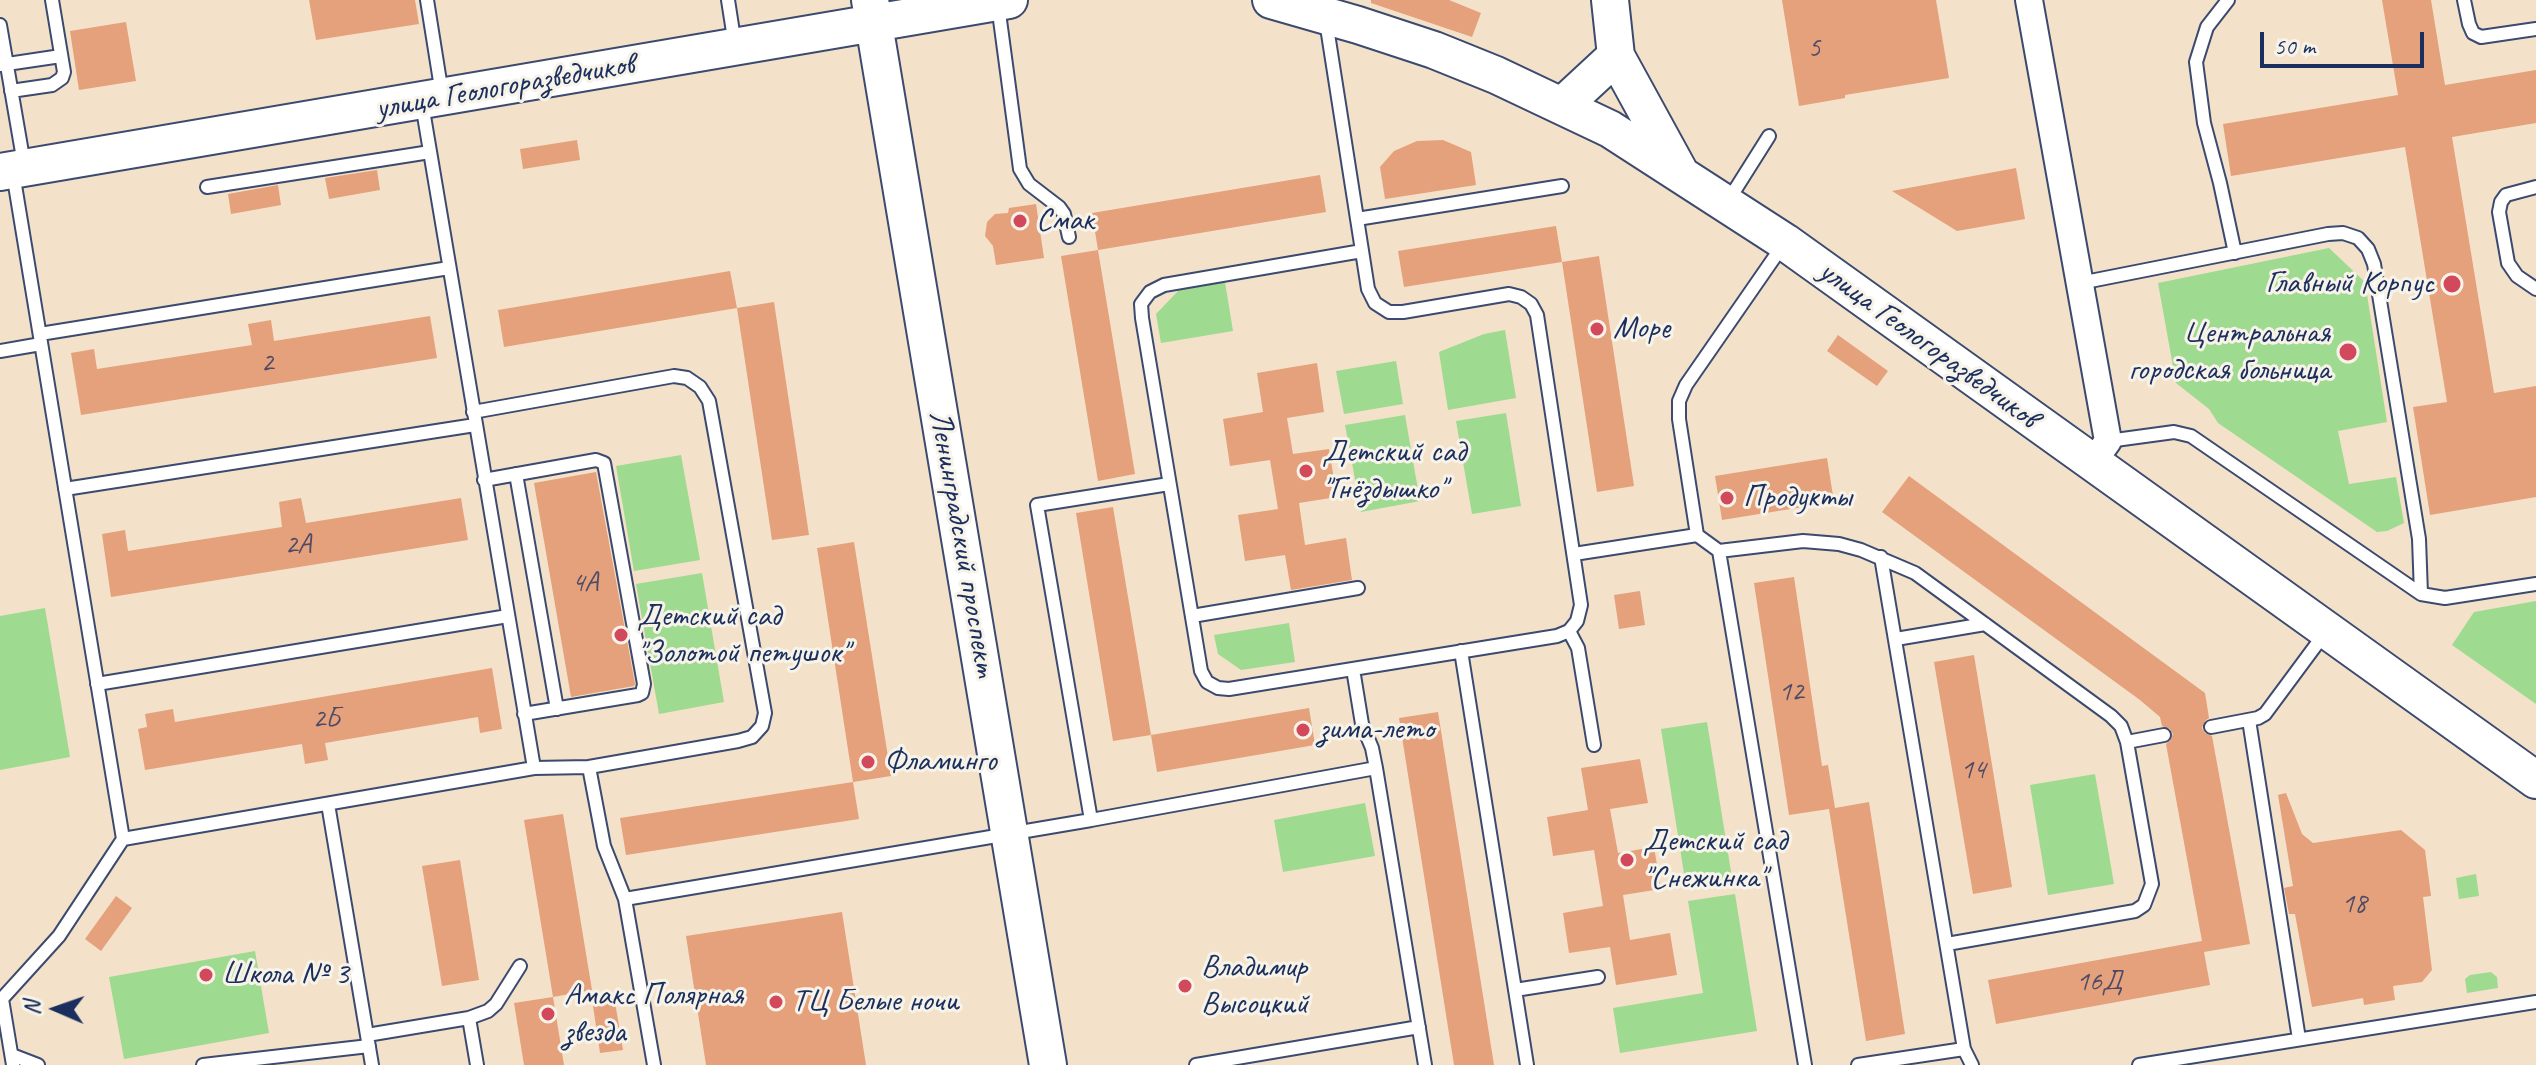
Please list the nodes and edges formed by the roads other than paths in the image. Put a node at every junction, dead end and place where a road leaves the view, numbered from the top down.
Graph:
1 (52, 0) edge
2 (427, 0) edge
3 (728, 0) edge
4 (1271, 0) edge
5 (1610, 0) edge
6 (2029, 0) edge
7 (2228, 0) edge
8 (2464, 0) edge
9 (1003, 1) edge
10 (872, 12) edge
11 (1345, 13) edge
12 (0, 25) edge
13 (2536, 29) edge
14 (736, 48) junction
15 (61, 56) junction
16 (1616, 56) junction
17 (3, 65) edge
18 (11, 91) junction
19 (432, 99) junction
20 (1562, 106) junction
21 (1769, 136) dead end
22 (430, 152) junction
23 (12, 170) edge
24 (1679, 173) junction
25 (1562, 186) dead end
26 (207, 187) dead end
27 (2536, 187) edge
28 (1726, 204) junction
29 (1357, 219) junction
30 (1069, 237) dead end
31 (1785, 242) junction
32 (1362, 251) junction
33 (2235, 253) junction
34 (449, 268) junction
35 (2079, 284) junction
36 (2536, 289) edge
37 (40, 339) junction
38 (0, 351) edge
39 (474, 418) junction
40 (2100, 451) junction
41 (516, 474) junction
42 (484, 480) junction
43 (1169, 484) junction
44 (65, 489) junction
45 (1697, 535) junction
46 (1719, 551) junction
47 (1574, 554) junction
48 (1881, 557) junction
49 (2536, 584) edge
50 (1358, 588) dead end
51 (2421, 594) junction
52 (508, 616) junction
53 (1192, 616) junction
54 (1985, 624) junction
55 (1569, 631) junction
56 (2327, 631) junction
57 (1896, 639) junction
58 (1461, 651) junction
59 (1353, 669) junction
60 (97, 684) junction
61 (557, 709) junction
62 (524, 714) junction
63 (2249, 720) junction
64 (2211, 727) dead end
65 (2164, 735) dead end
66 (2127, 742) junction
67 (1594, 745) dead end
68 (589, 767) junction
69 (534, 768) junction
70 (1376, 768) junction
71 (2536, 780) edge
72 (328, 804) junction
73 (1091, 820) junction
74 (1010, 834) junction
75 (123, 839) junction
76 (625, 899) junction
77 (1947, 944) junction
78 (520, 966) dead end
79 (1598, 977) dead end
80 (1515, 990) junction
81 (1, 1000) edge
82 (2536, 1002) edge
83 (469, 1018) junction
84 (1419, 1027) junction
85 (2299, 1039) junction
86 (368, 1041) junction
87 (1964, 1049) junction
88 (314, 1059) edge
89 (2212, 1059) edge
90 (13, 1060) edge
91 (219, 1064) edge
92 (38, 1065) edge
93 (203, 1065) edge
94 (372, 1065) edge
95 (477, 1065) edge
96 (654, 1065) edge
97 (1048, 1065) edge
98 (1196, 1065) edge
99 (1425, 1065) edge
100 (1527, 1065) edge
101 (1805, 1065) edge
102 (1858, 1065) edge
103 (1972, 1065) edge
104 (2139, 1065) edge

1 - 15 lane
2 - 19 lane
3 - 14 lane
4 - 11 main road, улица Геологоразведчиков
5 - 16 main road
6 - 35 street
7 - 33 lane
8 - 13 lane
9 - 10 main road, улица Геологоразведчиков
9 - 30 lane
10 - 14 main road, улица Геологоразведчиков
10 - 74 main road, Ленинградский проспект
11 - 20 main road, улица Геологоразведчиков
11 - 29 lane
12 - 17 lane
14 - 19 main road, улица Геологоразведчиков
15 - 17 lane
15 - 18 lane
16 - 20 main road
16 - 24 main road
17 - 18 lane
18 - 23 lane
19 - 22 lane
19 - 23 main road, улица Геологоразведчиков
20 - 24 main road, улица Геологоразведчиков
21 - 28 lane
22 - 26 lane
22 - 34 lane
23 - 37 lane
24 - 28 main road, улица Геологоразведчиков
25 - 29 lane
27 - 36 lane
28 - 31 main road, улица Геологоразведчиков
29 - 32 lane
31 - 40 main road, улица Геологоразведчиков
31 - 45 lane
32 - 43 lane
32 - 47 lane
33 - 35 lane
33 - 51 lane
34 - 37 lane
34 - 39 lane
35 - 40 street
37 - 38 lane
37 - 44 lane
39 - 42 lane
39 - 44 lane
39 - 68 lane
40 - 51 lane
40 - 56 main road, улица Геологоразведчиков
41 - 42 lane
41 - 61 lane
41 - 61 lane
42 - 52 lane
43 - 53 lane
43 - 73 lane
44 - 60 lane
45 - 46 lane
45 - 47 lane
46 - 48 lane
46 - 101 lane
47 - 55 lane
48 - 54 lane
48 - 57 lane
49 - 51 lane
50 - 53 lane
52 - 60 lane
52 - 62 lane
53 - 59 lane
54 - 57 lane
54 - 66 lane
55 - 58 lane
55 - 67 lane
56 - 63 lane
56 - 71 main road, улица Геологоразведчиков
57 - 77 lane
58 - 59 lane
58 - 80 lane
59 - 70 lane
60 - 75 lane
61 - 62 lane
62 - 69 lane
63 - 64 lane
63 - 85 lane
65 - 66 lane
66 - 77 lane
68 - 69 lane
68 - 76 lane
69 - 72 lane
70 - 73 lane
70 - 84 lane
72 - 75 lane
72 - 86 lane
73 - 74 lane
74 - 76 lane
74 - 97 main road, Ленинградский проспект
75 - 81 lane
76 - 96 lane
77 - 87 lane
78 - 83 lane
79 - 80 lane
80 - 100 lane
81 - 90 lane
82 - 85 lane
83 - 86 lane
83 - 95 lane
84 - 98 lane
84 - 99 lane
85 - 89 lane
86 - 88 lane
86 - 94 lane
87 - 102 lane
87 - 103 lane
88 - 91 lane
89 - 104 lane
90 - 92 lane
91 - 93 lane

